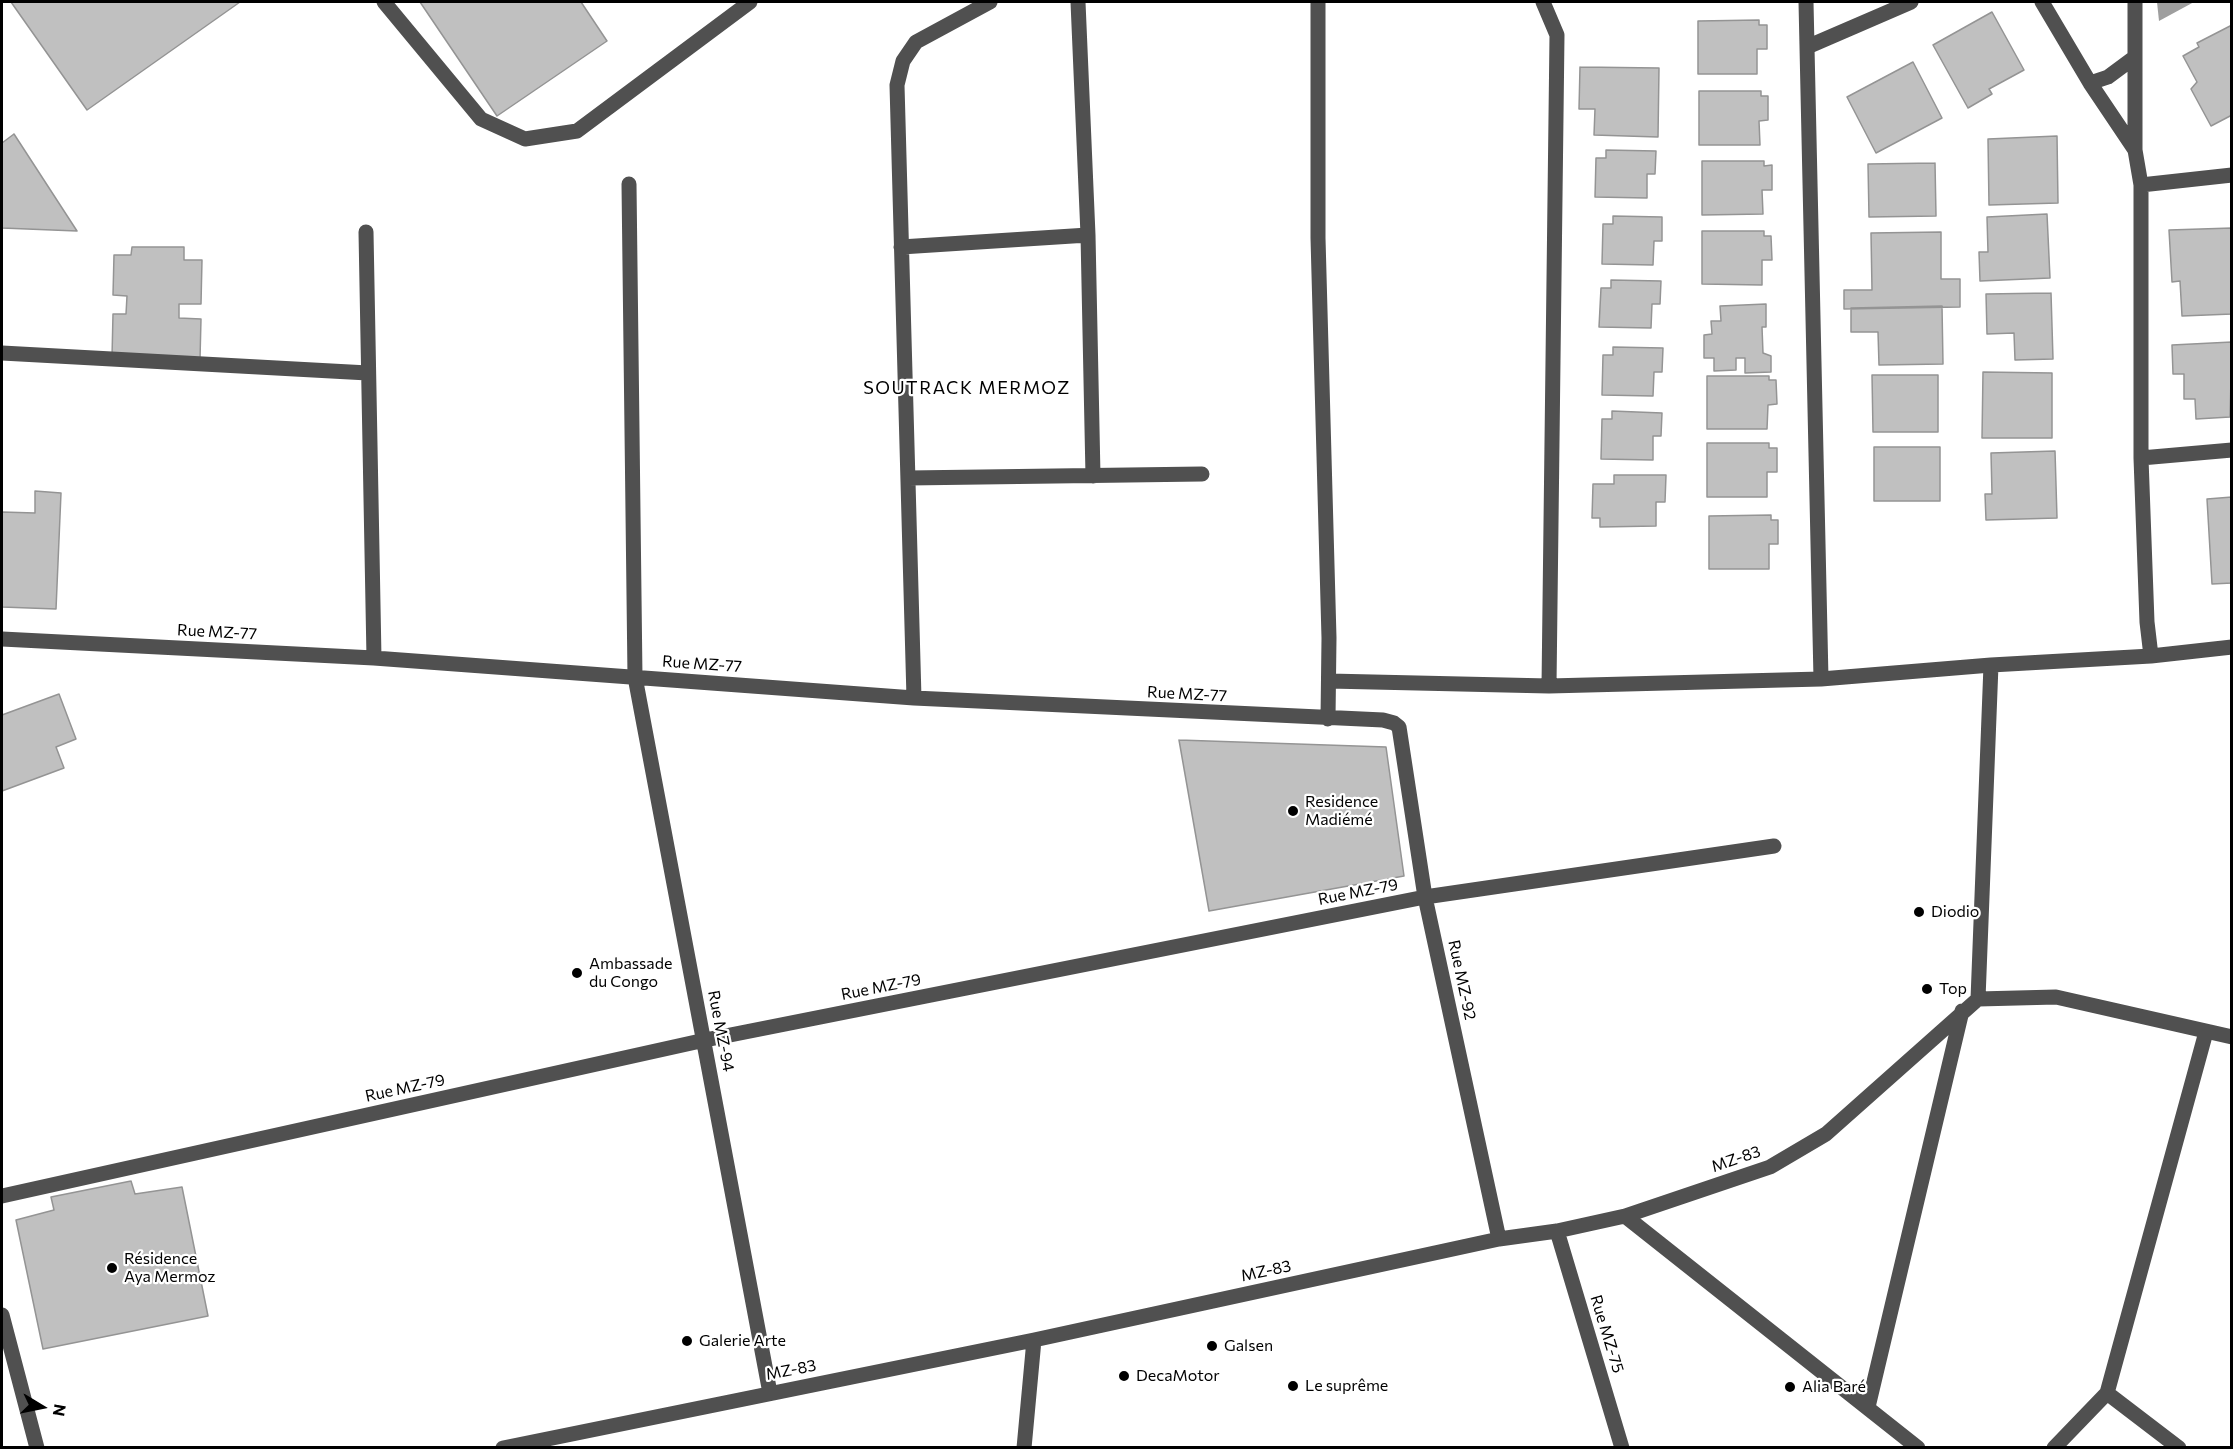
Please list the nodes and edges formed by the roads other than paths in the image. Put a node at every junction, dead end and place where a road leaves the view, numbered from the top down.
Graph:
1 (384, 2) edge
2 (750, 2) edge
3 (990, 2) edge
4 (1078, 2) edge
5 (1318, 2) edge
6 (1543, 2) edge
7 (1806, 2) edge
8 (1911, 2) edge
9 (2042, 2) edge
10 (2135, 2) edge
11 (1807, 47) junction
12 (2135, 57) junction
13 (2090, 82) junction
14 (2135, 150) junction
15 (2232, 176) edge
16 (628, 184) dead end
17 (2141, 185) junction
18 (366, 232) dead end
19 (1088, 235) junction
20 (901, 247) junction
21 (2, 353) edge
22 (368, 373) junction
23 (2232, 450) edge
24 (2141, 458) junction
25 (1202, 474) dead end
26 (1093, 476) junction
27 (908, 478) junction
28 (2, 639) edge
29 (2232, 648) edge
30 (2151, 656) junction
31 (374, 658) junction
32 (1991, 665) junction
33 (635, 677) junction
34 (1821, 678) junction
35 (1329, 681) junction
36 (1549, 686) junction
37 (914, 698) junction
38 (1328, 719) junction
39 (1399, 728) joint
40 (1774, 846) dead end
41 (1425, 897) junction
42 (1978, 999) junction
43 (1962, 1011) junction
44 (2206, 1032) junction
45 (2232, 1037) edge
46 (705, 1040) junction
47 (2, 1196) edge
48 (1625, 1216) junction
49 (1557, 1231) junction
50 (1499, 1239) junction
51 (2, 1315) edge
52 (1034, 1340) junction
53 (770, 1393) junction
54 (2107, 1393) junction
55 (1868, 1407) junction
56 (37, 1448) edge
57 (503, 1448) edge
58 (1024, 1448) edge
59 (1623, 1448) edge
60 (1917, 1448) edge
61 (2054, 1448) edge
62 (2179, 1448) edge

1 - 2 street
3 - 20 street
4 - 19 street
5 - 35 street
6 - 36 street
7 - 11 street
8 - 11 street
9 - 13 street
10 - 12 street
11 - 34 street
12 - 13 street
12 - 14 street
13 - 14 street
14 - 17 street
15 - 17 street
16 - 33 street, Rue MZ-94
17 - 24 street
18 - 22 street
19 - 20 street
19 - 26 street
20 - 27 street
21 - 22 street
22 - 31 street
23 - 24 street
24 - 30 street
25 - 26 street
26 - 27 street
27 - 37 street
28 - 31 street, Rue MZ-77
29 - 30 street
30 - 32 street
31 - 33 street, Rue MZ-77
32 - 34 street
32 - 42 street
33 - 37 street, Rue MZ-77
33 - 46 street, Rue MZ-94
34 - 36 street
35 - 36 street
35 - 38 street
37 - 38 street, Rue MZ-77
38 - 39 street, Rue MZ-77
39 - 41 street, Rue MZ-92
40 - 41 street, Rue MZ-79
41 - 46 street, Rue MZ-79
41 - 50 street, Rue MZ-92
42 - 43 street, MZ-83
42 - 44 street
43 - 48 street, MZ-83
43 - 55 street
44 - 45 street
44 - 54 street
46 - 47 street, Rue MZ-79
46 - 53 street, Rue MZ-94
48 - 49 street, MZ-83
48 - 55 street
49 - 50 street, MZ-83
49 - 59 street, Rue MZ-75
50 - 52 street, MZ-83
51 - 56 street
52 - 53 street, MZ-83
52 - 58 street
53 - 57 street, MZ-83
54 - 61 street
54 - 62 street
55 - 60 street

